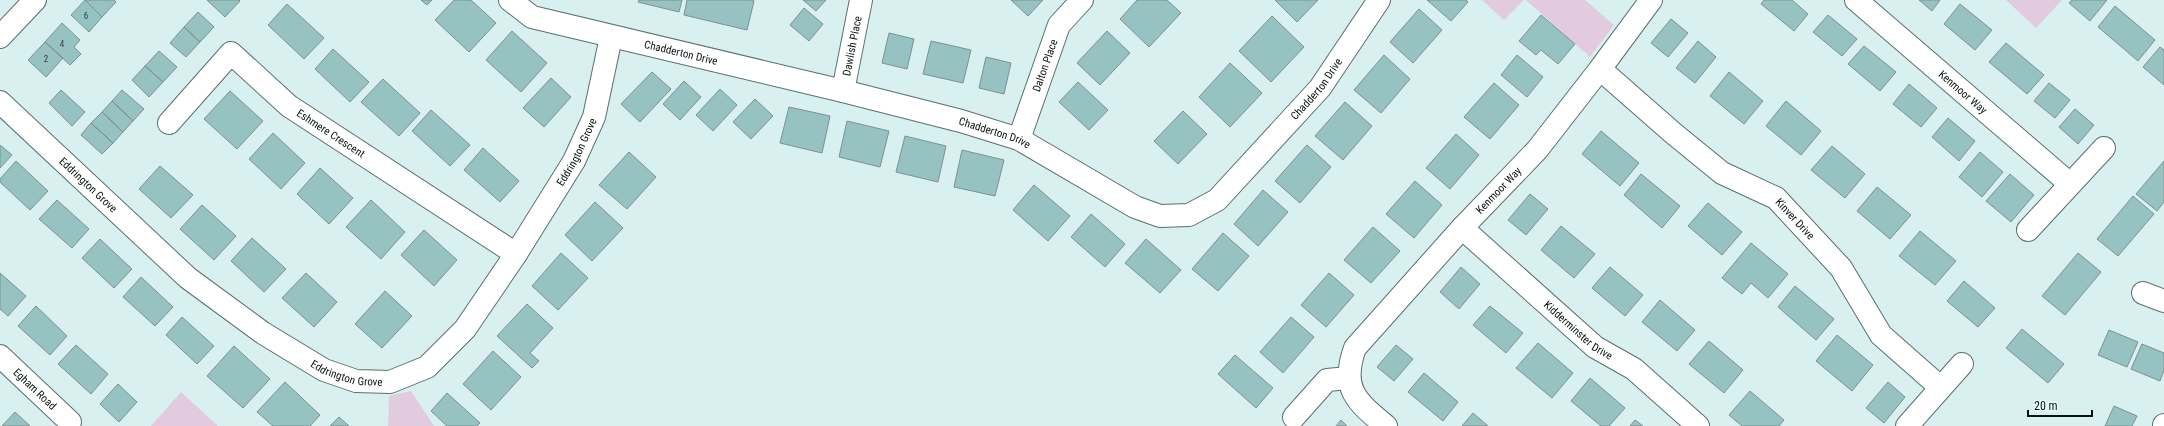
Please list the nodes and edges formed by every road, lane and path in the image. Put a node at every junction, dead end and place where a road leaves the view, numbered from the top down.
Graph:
1 (35, 0) edge
2 (510, 0) edge
3 (861, 0) edge
4 (1082, 0) edge
5 (1379, 0) edge
6 (1651, 0) edge
7 (1856, 0) edge
8 (0, 37) edge
9 (611, 37) junction
10 (1600, 69) junction
11 (843, 91) junction
12 (0, 102) edge
13 (169, 122) dead end
14 (1019, 139) junction
15 (2104, 148) dead end
16 (2070, 184) junction
17 (1462, 228) junction
18 (2028, 230) dead end
19 (516, 254) junction
20 (2143, 292) dead end
21 (2164, 301) edge
22 (0, 356) edge
23 (1962, 364) dead end
24 (1349, 378) junction
25 (1940, 387) junction
26 (1294, 417) dead end
27 (70, 422) dead end
28 (1386, 426) edge
29 (1698, 426) edge
30 (1907, 426) edge

1 - 8 street
2 - 9 street, Chadderton Drive
3 - 11 street, Dawlish Place
4 - 14 street, Dalton Place
5 - 14 street, Chadderton Drive
6 - 10 street, Kenmoor Way
7 - 16 street, Kenmoor Way
9 - 11 street, Chadderton Drive
9 - 19 street, Eddrington Grove
10 - 17 street, Kenmoor Way
10 - 25 street, Kinver Drive
11 - 14 street, Chadderton Drive
12 - 19 street, Eddrington Grove
13 - 19 street, Eshmere Crescent
15 - 16 street
16 - 18 street
17 - 24 street, Kenmoor Way
17 - 29 street, Kidderminster Drive
20 - 21 street
22 - 27 street, Egham Road
23 - 25 street
24 - 26 street
24 - 28 street, Kenmoor Way
25 - 30 street

